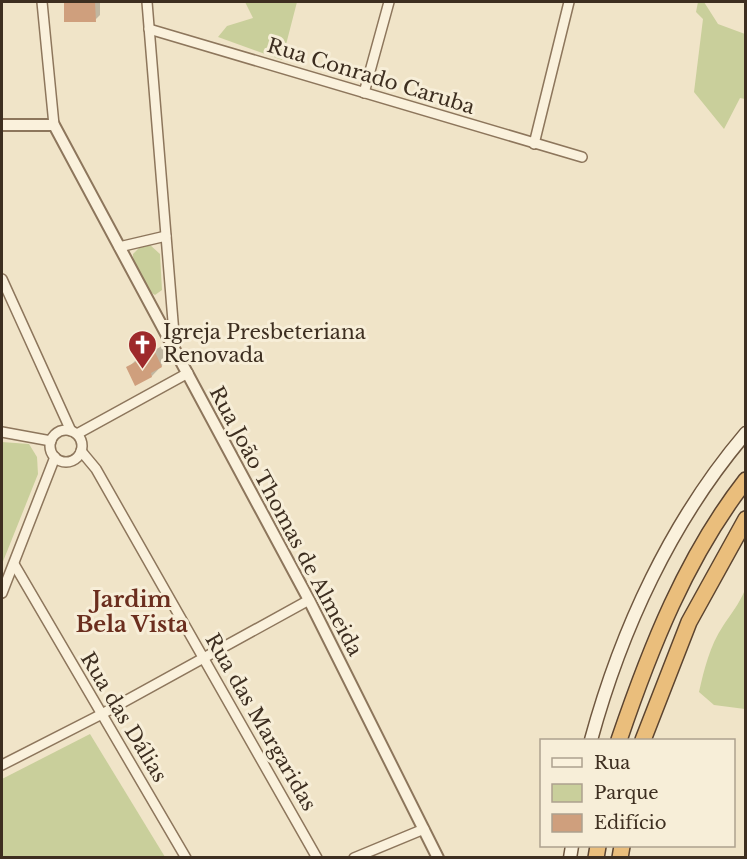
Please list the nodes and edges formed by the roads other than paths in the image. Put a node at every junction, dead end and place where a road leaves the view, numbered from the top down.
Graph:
1 (42, 2) edge
2 (147, 2) edge
3 (389, 2) edge
4 (569, 2) edge
5 (149, 29) junction
6 (364, 93) junction
7 (2, 125) edge
8 (54, 125) junction
9 (534, 144) junction
10 (582, 157) dead end
11 (166, 236) junction
12 (119, 247) junction
13 (2, 279) edge
14 (175, 346) junction
15 (188, 373) junction
16 (2, 432) edge
17 (74, 432) junction
18 (746, 433) edge
19 (51, 441) junction
20 (81, 451) junction
21 (55, 457) junction
22 (746, 480) edge
23 (746, 519) edge
24 (14, 564) junction
25 (2, 593) edge
26 (309, 600) junction
27 (204, 658) junction
28 (100, 715) junction
29 (592, 739) edge
30 (620, 739) edge
31 (644, 739) edge
32 (2, 765) edge
33 (424, 829) junction
34 (186, 858) edge
35 (317, 858) edge
36 (354, 858) edge
37 (438, 858) edge

1 - 8 street
2 - 5 street, Rua João Thomas de Almeida
3 - 6 street
4 - 9 street
5 - 6 street, Rua Conrado Caruba
5 - 11 street, Rua João Thomas de Almeida
6 - 9 street, Rua Conrado Caruba
7 - 8 street
8 - 12 street
9 - 10 street, Rua Conrado Caruba
11 - 12 street
11 - 14 street, Rua João Thomas de Almeida
12 - 14 street
13 - 17 street
14 - 15 street, Rua João Thomas de Almeida
15 - 17 street
15 - 26 street, Rua João Thomas de Almeida
16 - 19 street
17 - 19 street
17 - 20 street
18 - 29 main road
19 - 21 street
20 - 21 street
20 - 27 street, Rua das Margaridas
21 - 24 street
22 - 30 highway
23 - 31 highway
24 - 25 street
24 - 28 street, Rua das Dálias
26 - 27 street
26 - 33 street, Rua João Thomas de Almeida
27 - 28 street
27 - 35 street, Rua das Margaridas
28 - 32 street
28 - 34 street, Rua das Dálias
33 - 36 street
33 - 37 street, Rua João Thomas de Almeida

